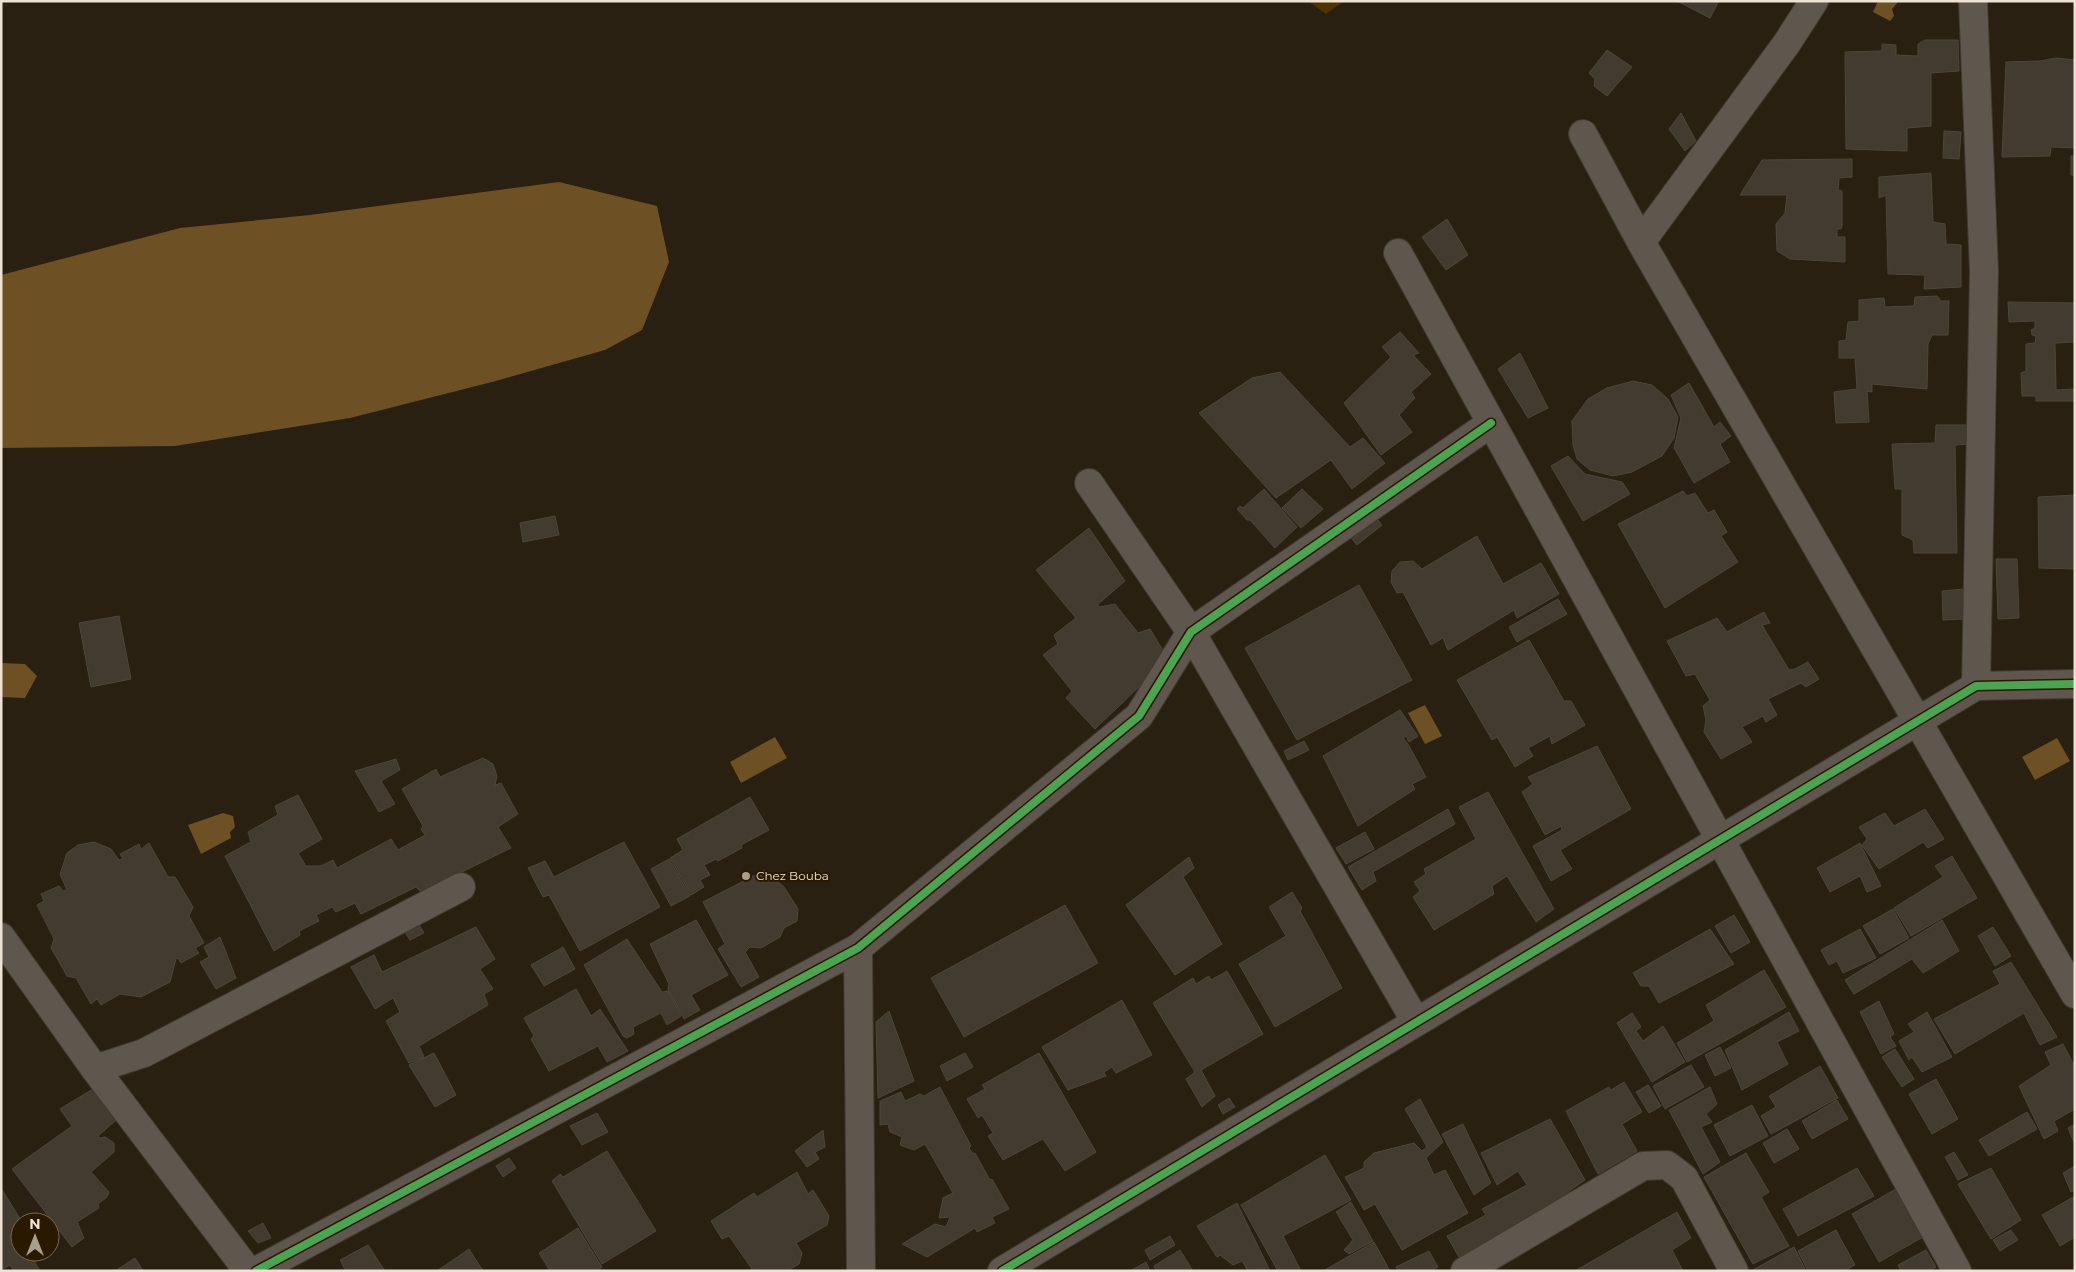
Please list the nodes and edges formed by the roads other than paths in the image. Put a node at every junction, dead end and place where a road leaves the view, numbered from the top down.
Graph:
1 (1814, 1) edge
2 (1973, 1) edge
3 (1583, 134) dead end
4 (1641, 242) junction
5 (1398, 253) dead end
6 (1492, 424) junction
7 (1088, 483) dead end
8 (1191, 632) junction
9 (2075, 684) edge
10 (1976, 686) junction
11 (1917, 721) junction
12 (1720, 840) junction
13 (461, 887) dead end
14 (1, 936) edge
15 (858, 948) junction
16 (2075, 994) edge
17 (1416, 1022) junction
18 (95, 1069) junction
19 (248, 1271) edge
20 (256, 1271) edge
21 (861, 1271) edge
22 (1002, 1271) edge
23 (1465, 1271) edge
24 (1734, 1271) edge
25 (1957, 1271) edge

1 - 4 street
2 - 10 street
3 - 4 street
4 - 11 street
5 - 6 street
6 - 8 street
6 - 12 street
7 - 8 street
8 - 15 street
8 - 17 street
9 - 10 street
10 - 11 street
11 - 12 street
11 - 16 street
12 - 17 street
12 - 25 street
13 - 18 street
14 - 18 street
15 - 20 street
15 - 21 street
17 - 22 street
18 - 19 street
23 - 24 street

